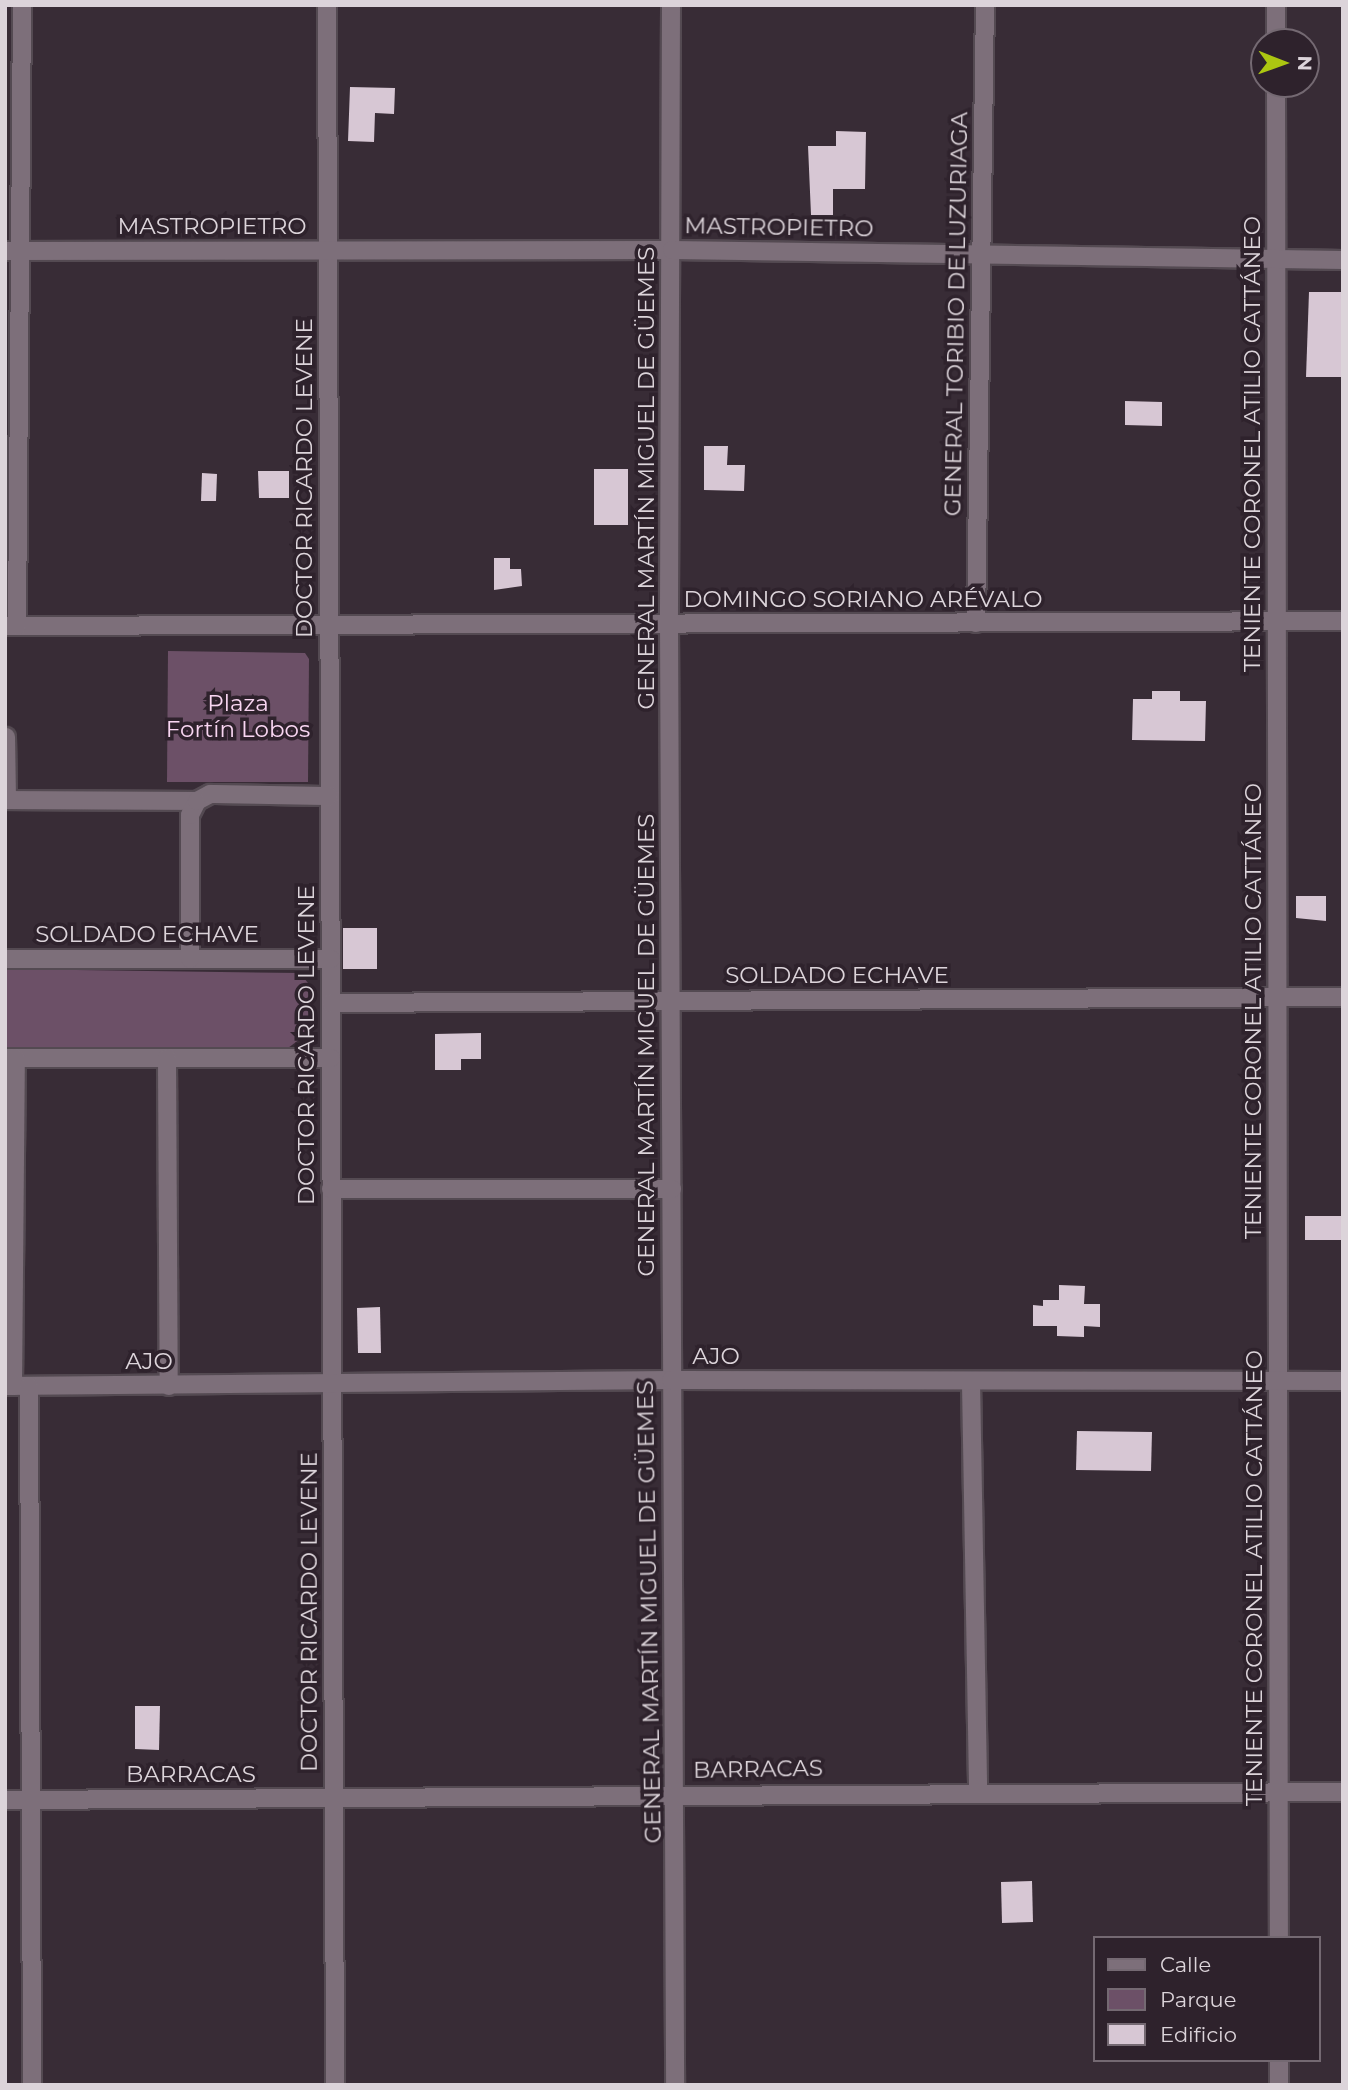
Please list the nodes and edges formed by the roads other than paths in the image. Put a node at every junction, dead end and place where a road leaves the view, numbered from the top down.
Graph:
1 (22, 5) edge
2 (327, 5) edge
3 (671, 5) edge
4 (985, 5) edge
5 (1276, 5) edge
6 (1276, 28) edge
7 (1276, 98) edge
8 (328, 250) junction
9 (672, 250) junction
10 (12, 251) edge
11 (981, 254) junction
12 (1343, 260) edge
13 (1274, 261) junction
14 (1277, 621) junction
15 (1343, 621) edge
16 (976, 623) junction
17 (668, 624) junction
18 (330, 625) junction
19 (11, 626) edge
20 (6, 737) edge
21 (329, 796) junction
22 (197, 801) junction
23 (5, 959) edge
24 (190, 959) junction
25 (331, 959) junction
26 (1278, 997) junction
27 (1343, 997) edge
28 (672, 1001) junction
29 (331, 1003) junction
30 (10, 1058) edge
31 (167, 1058) junction
32 (331, 1058) junction
33 (331, 1189) junction
34 (672, 1189) junction
35 (671, 1380) junction
36 (1278, 1381) junction
37 (1343, 1381) edge
38 (971, 1382) junction
39 (332, 1385) junction
40 (16, 1386) edge
41 (169, 1386) junction
42 (978, 1791) junction
43 (1279, 1792) junction
44 (1343, 1792) edge
45 (677, 1794) junction
46 (334, 1798) junction
47 (5, 1800) edge
48 (28, 1800) junction
49 (1279, 1936) edge
50 (1279, 2062) edge
51 (32, 2085) edge
52 (335, 2085) edge
53 (675, 2085) edge
54 (1279, 2085) edge

1 - 10 street
2 - 8 street, DOCTOR RICARDO LEVENE
3 - 9 street, GENERAL MARTÍN MIGUEL DE GÜEMES
4 - 11 street, GENERAL TORIBIO DE LUZURIAGA
5 - 6 street
7 - 13 street, TENIENTE CORONEL ATILIO CATTÁNEO
8 - 9 street, MASTROPIETRO
8 - 10 street, MASTROPIETRO
8 - 18 street, DOCTOR RICARDO LEVENE
9 - 11 street, MASTROPIETRO
9 - 17 street, GENERAL MARTÍN MIGUEL DE GÜEMES
10 - 19 street
11 - 13 street, MASTROPIETRO
11 - 16 street, GENERAL TORIBIO DE LUZURIAGA
12 - 13 street, MASTROPIETRO
13 - 14 street, TENIENTE CORONEL ATILIO CATTÁNEO
14 - 15 street, DOMINGO SORIANO ARÉVALO
14 - 16 street, DOMINGO SORIANO ARÉVALO
14 - 26 street, TENIENTE CORONEL ATILIO CATTÁNEO
16 - 17 street, DOMINGO SORIANO ARÉVALO
17 - 18 street, DOMINGO SORIANO ARÉVALO
17 - 28 street, GENERAL MARTÍN MIGUEL DE GÜEMES
18 - 19 street, DOMINGO SORIANO ARÉVALO
18 - 21 street, DOCTOR RICARDO LEVENE
20 - 22 street
21 - 22 street
21 - 25 street, DOCTOR RICARDO LEVENE
22 - 24 street
23 - 24 street, SOLDADO ECHAVE
24 - 25 street, SOLDADO ECHAVE
25 - 29 street, DOCTOR RICARDO LEVENE
26 - 27 street, SOLDADO ECHAVE
26 - 28 street, SOLDADO ECHAVE
26 - 36 street, TENIENTE CORONEL ATILIO CATTÁNEO
28 - 29 street, SOLDADO ECHAVE
28 - 34 street, GENERAL MARTÍN MIGUEL DE GÜEMES
29 - 32 street, DOCTOR RICARDO LEVENE
30 - 31 street
30 - 40 street
31 - 32 street
31 - 41 street
32 - 33 street, DOCTOR RICARDO LEVENE
33 - 34 street
33 - 39 street, DOCTOR RICARDO LEVENE
34 - 35 street, GENERAL MARTÍN MIGUEL DE GÜEMES
35 - 38 street, AJO
35 - 39 street, AJO
35 - 45 street, GENERAL MARTÍN MIGUEL DE GÜEMES
36 - 37 street, AJO
36 - 38 street, AJO
36 - 43 street, TENIENTE CORONEL ATILIO CATTÁNEO
38 - 42 street
39 - 41 street, AJO
39 - 46 street, DOCTOR RICARDO LEVENE
40 - 41 street, AJO
40 - 48 street
42 - 43 street, BARRACAS
42 - 45 street, BARRACAS
43 - 44 street, BARRACAS
43 - 49 street, TENIENTE CORONEL ATILIO CATTÁNEO
45 - 46 street, BARRACAS
45 - 53 street, GENERAL MARTÍN MIGUEL DE GÜEMES
46 - 48 street, BARRACAS
46 - 52 street, DOCTOR RICARDO LEVENE
47 - 48 street, BARRACAS
48 - 51 street
50 - 54 street

